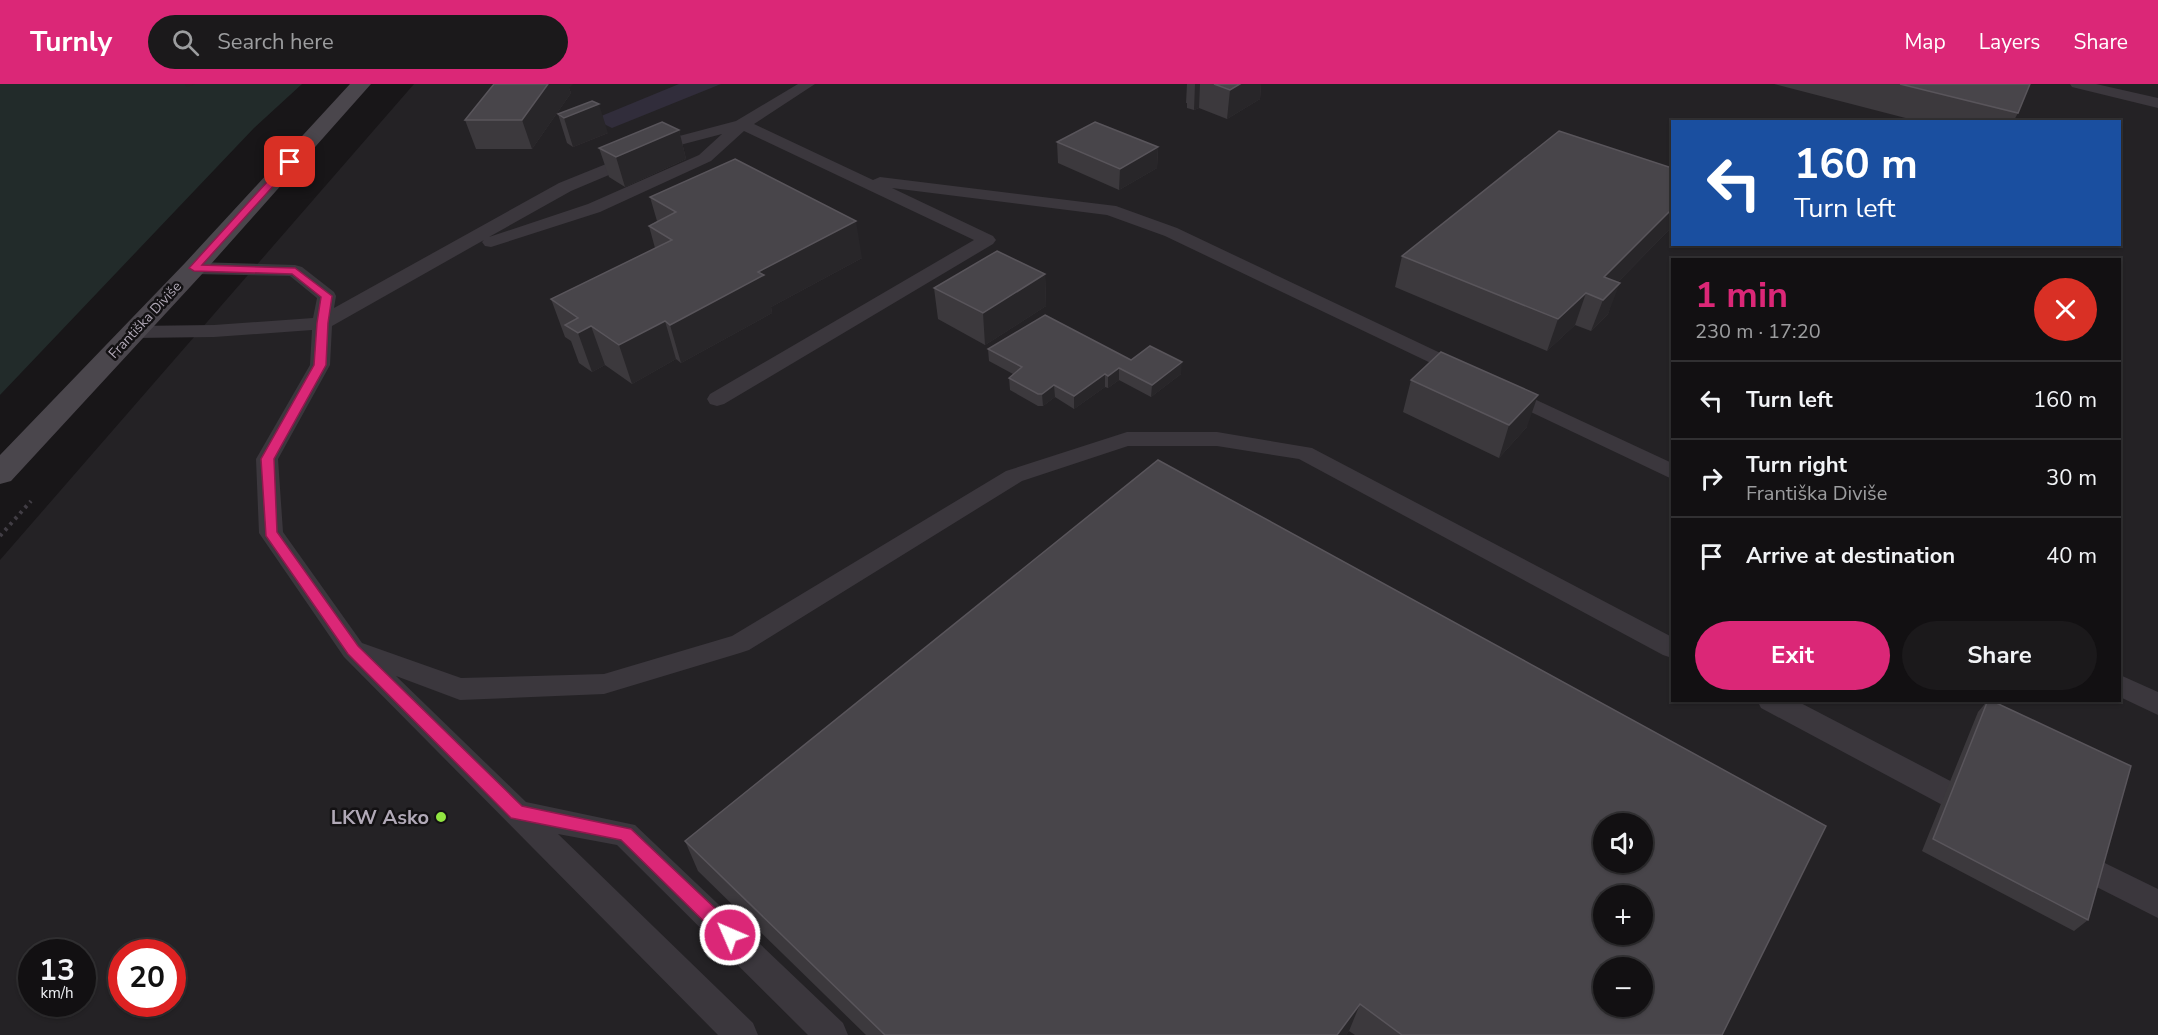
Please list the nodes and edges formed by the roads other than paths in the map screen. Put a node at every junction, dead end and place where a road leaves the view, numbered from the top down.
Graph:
1 (361, 84) edge
2 (2077, 84) edge
3 (803, 85) edge
4 (2158, 103) edge
5 (742, 124) junction
6 (858, 179) junction
7 (443, 257) junction
8 (194, 268) junction
9 (322, 323) junction
10 (134, 332) junction
11 (717, 399) dead end
12 (1671, 472) edge
13 (0, 474) edge
14 (1671, 647) edge
15 (353, 650) junction
16 (2121, 686) edge
17 (1774, 702) edge
18 (2158, 704) edge
19 (517, 813) junction
20 (1995, 819) edge
21 (2047, 846) edge
22 (2158, 904) edge
23 (741, 1035) edge
24 (831, 1035) edge

1 - 8 main road, Františka Diviše
2 - 4 lane
3 - 5 lane
5 - 6 lane
5 - 7 lane
5 - 7 lane
6 - 11 lane
6 - 12 lane
7 - 9 lane
8 - 9 lane
8 - 10 main road, Františka Diviše
9 - 10 lane
9 - 15 lane
10 - 13 main road, Františka Diviše
14 - 15 lane
15 - 19 lane
16 - 18 lane
17 - 20 lane
19 - 23 lane
19 - 24 lane
21 - 22 lane

